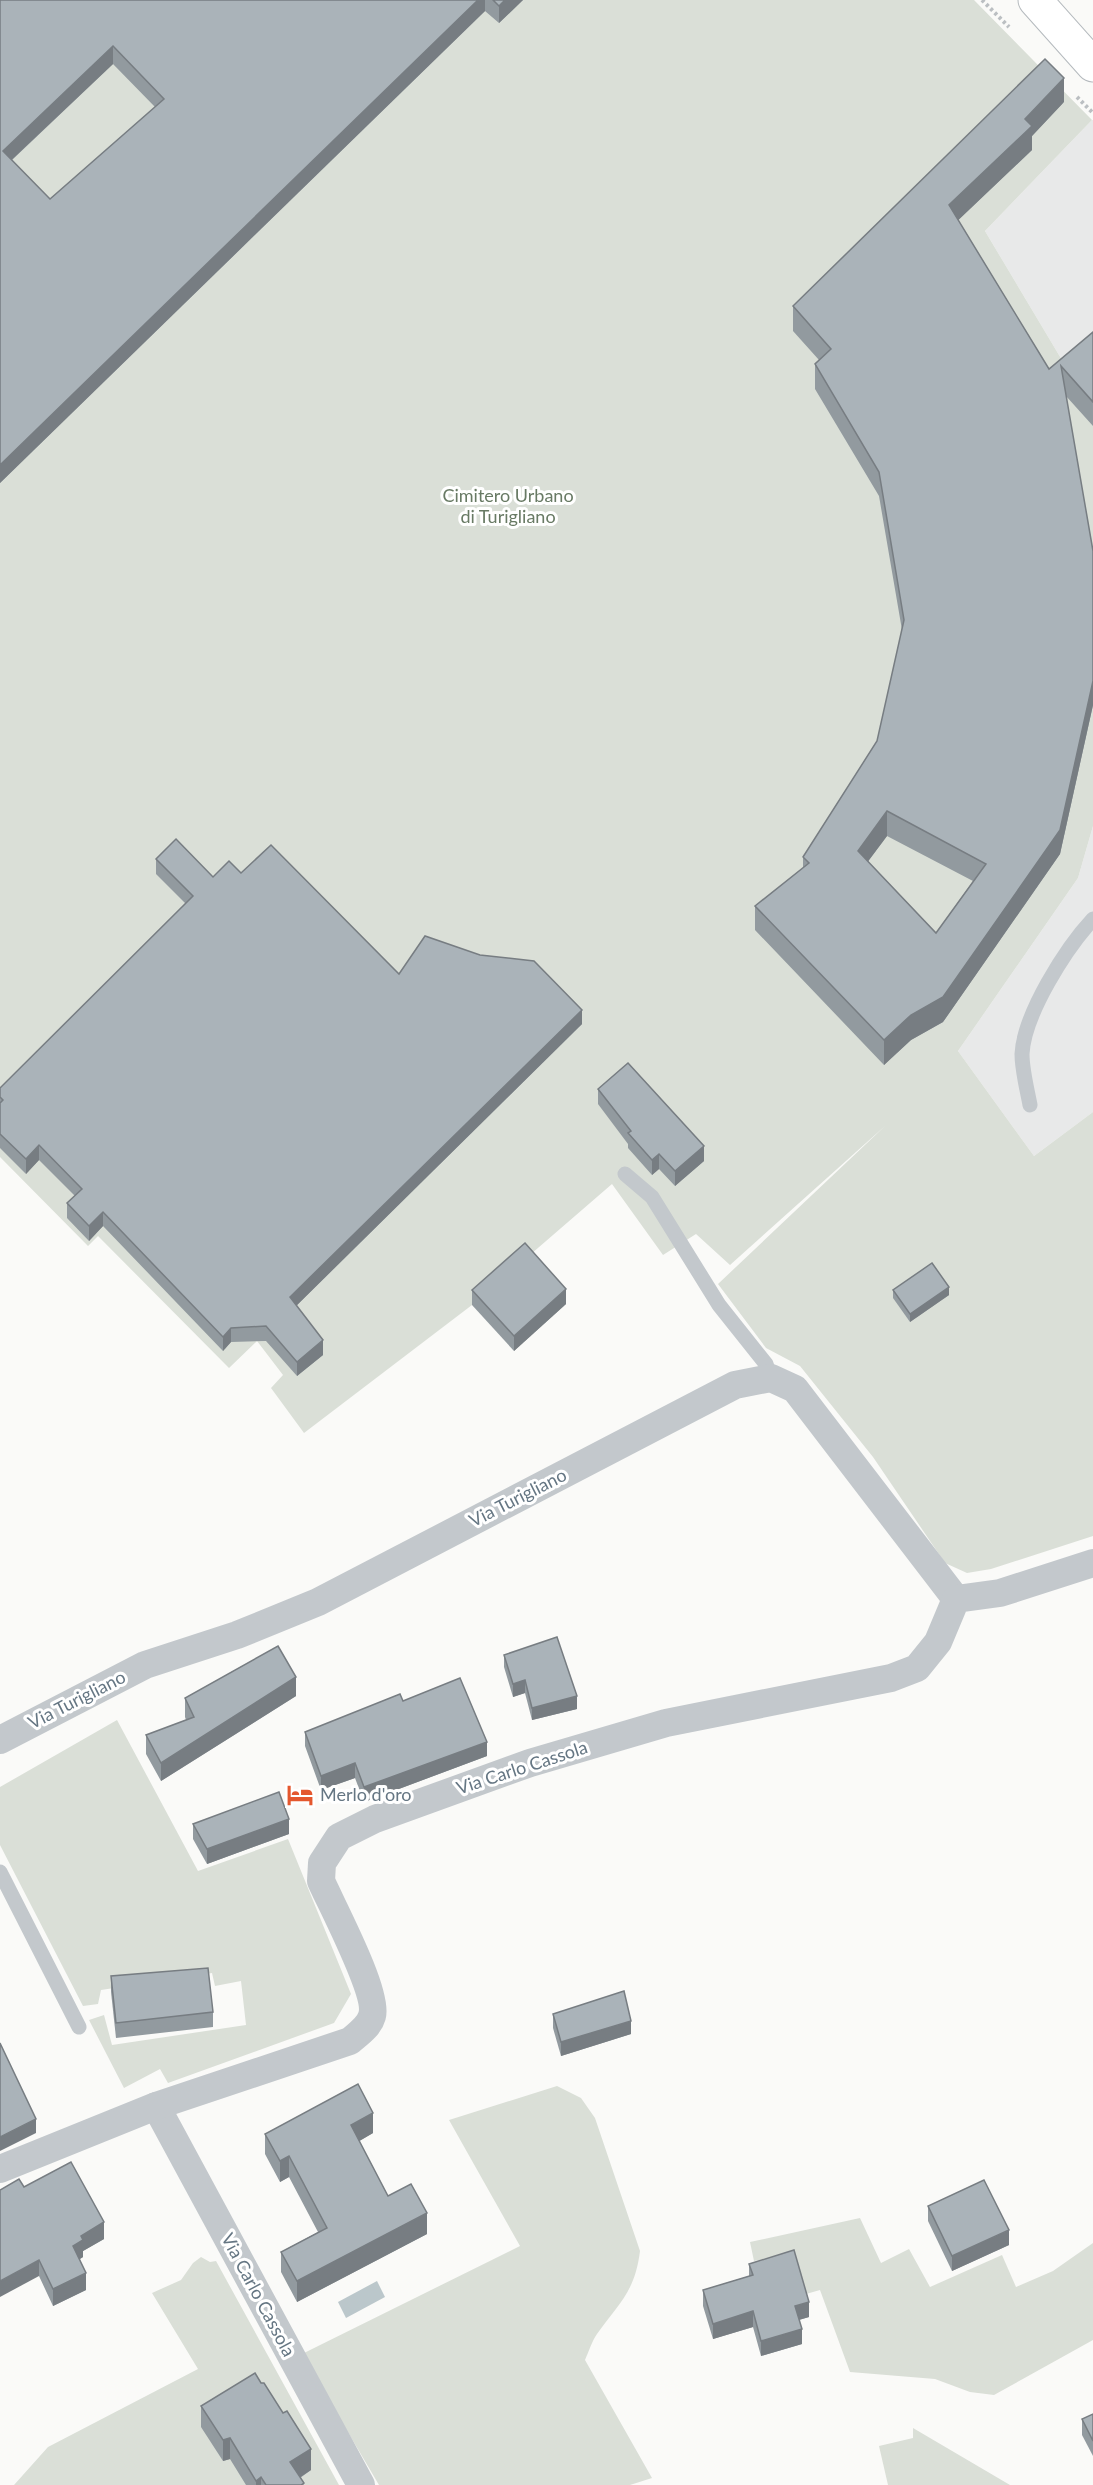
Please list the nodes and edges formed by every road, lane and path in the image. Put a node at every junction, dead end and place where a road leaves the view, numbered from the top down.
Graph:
1 (1035, 0) edge
2 (1093, 65) edge
3 (1093, 919) edge
4 (1030, 1105) dead end
5 (625, 1174) dead end
6 (771, 1378) junction
7 (1093, 1563) edge
8 (956, 1599) junction
9 (0, 1740) edge
10 (0, 1872) edge
11 (79, 2027) dead end
12 (156, 2106) junction
13 (0, 2169) edge
14 (361, 2485) edge

1 - 2 main road
3 - 4 lane
5 - 6 lane
6 - 8 street
6 - 9 street, Via Turigliano
7 - 8 street
8 - 12 street, Via Carlo Cassola
10 - 11 lane
12 - 13 street, Via Carlo Cassola
12 - 14 street, Via Carlo Cassola

